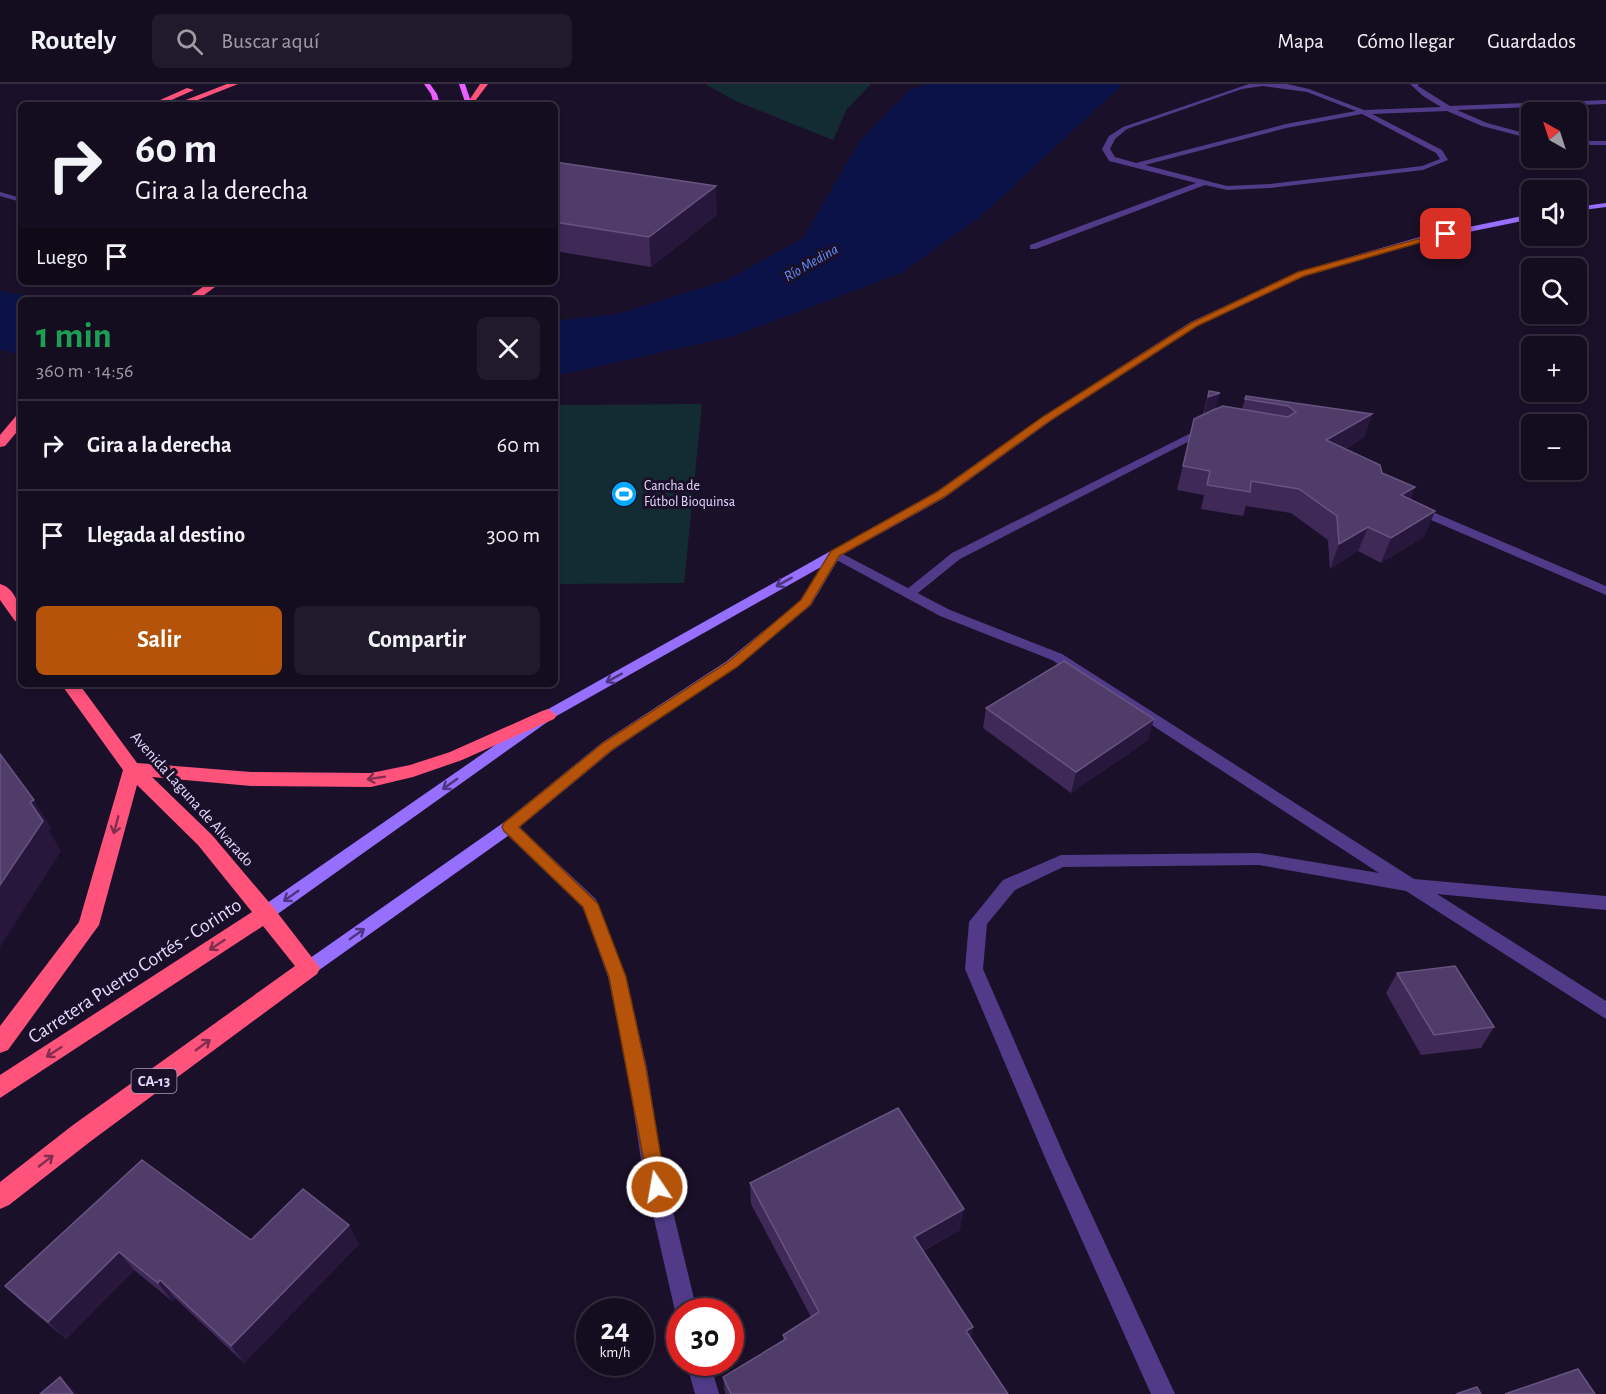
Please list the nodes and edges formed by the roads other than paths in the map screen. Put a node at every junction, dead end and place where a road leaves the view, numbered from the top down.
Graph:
1 (208, 84) edge
2 (234, 84) edge
3 (427, 84) edge
4 (462, 84) edge
5 (484, 84) edge
6 (1416, 84) edge
7 (161, 102) edge
8 (185, 102) edge
9 (436, 102) edge
10 (468, 102) edge
11 (470, 102) edge
12 (1606, 102) edge
13 (1450, 109) junction
14 (1362, 112) junction
15 (1521, 133) edge
16 (1587, 143) edge
17 (1606, 143) edge
18 (1134, 166) junction
19 (1202, 183) junction
20 (0, 194) edge
21 (18, 199) edge
22 (1604, 206) edge
23 (1587, 208) edge
24 (1521, 218) edge
25 (1033, 247) dead end
26 (213, 285) edge
27 (195, 297) edge
28 (18, 422) edge
29 (1224, 425) edge
30 (2, 437) edge
31 (1400, 501) edge
32 (835, 554) junction
33 (0, 589) edge
34 (1606, 591) edge
35 (908, 594) junction
36 (18, 614) edge
37 (72, 687) edge
38 (548, 715) junction
39 (132, 769) junction
40 (509, 827) junction
41 (1410, 885) junction
42 (1606, 903) edge
43 (266, 913) junction
44 (309, 968) junction
45 (1606, 1011) edge
46 (0, 1043) edge
47 (0, 1088) edge
48 (0, 1197) edge
49 (683, 1298) edge
50 (702, 1376) edge
51 (707, 1394) edge
52 (1163, 1394) edge

1 - 7 highway
2 - 8 highway
3 - 9 main road
4 - 10 main road
5 - 11 highway
6 - 13 street
12 - 13 street
13 - 14 street
13 - 15 street
14 - 18 street
14 - 18 street
14 - 19 street
16 - 17 street
18 - 19 street
19 - 25 street
20 - 21 street
22 - 23 main road
24 - 32 main road
26 - 27 highway
28 - 30 highway
29 - 35 street
31 - 34 street
32 - 35 street
32 -> 38 main road
32 - 40 main road
33 - 36 highway
35 - 41 street
37 - 39 highway, Avenida Laguna de Alvarado
38 -> 39 highway
38 -> 43 main road
39 - 43 highway, Avenida Laguna de Alvarado
39 -> 46 highway
44 -> 40 main road
40 - 49 street
41 - 42 street
41 - 45 street
41 - 52 street
43 - 44 highway, Avenida Laguna de Alvarado
43 -> 47 highway, Carretera Puerto Cortés - Corinto
48 -> 44 highway, CA-13
50 - 51 street

